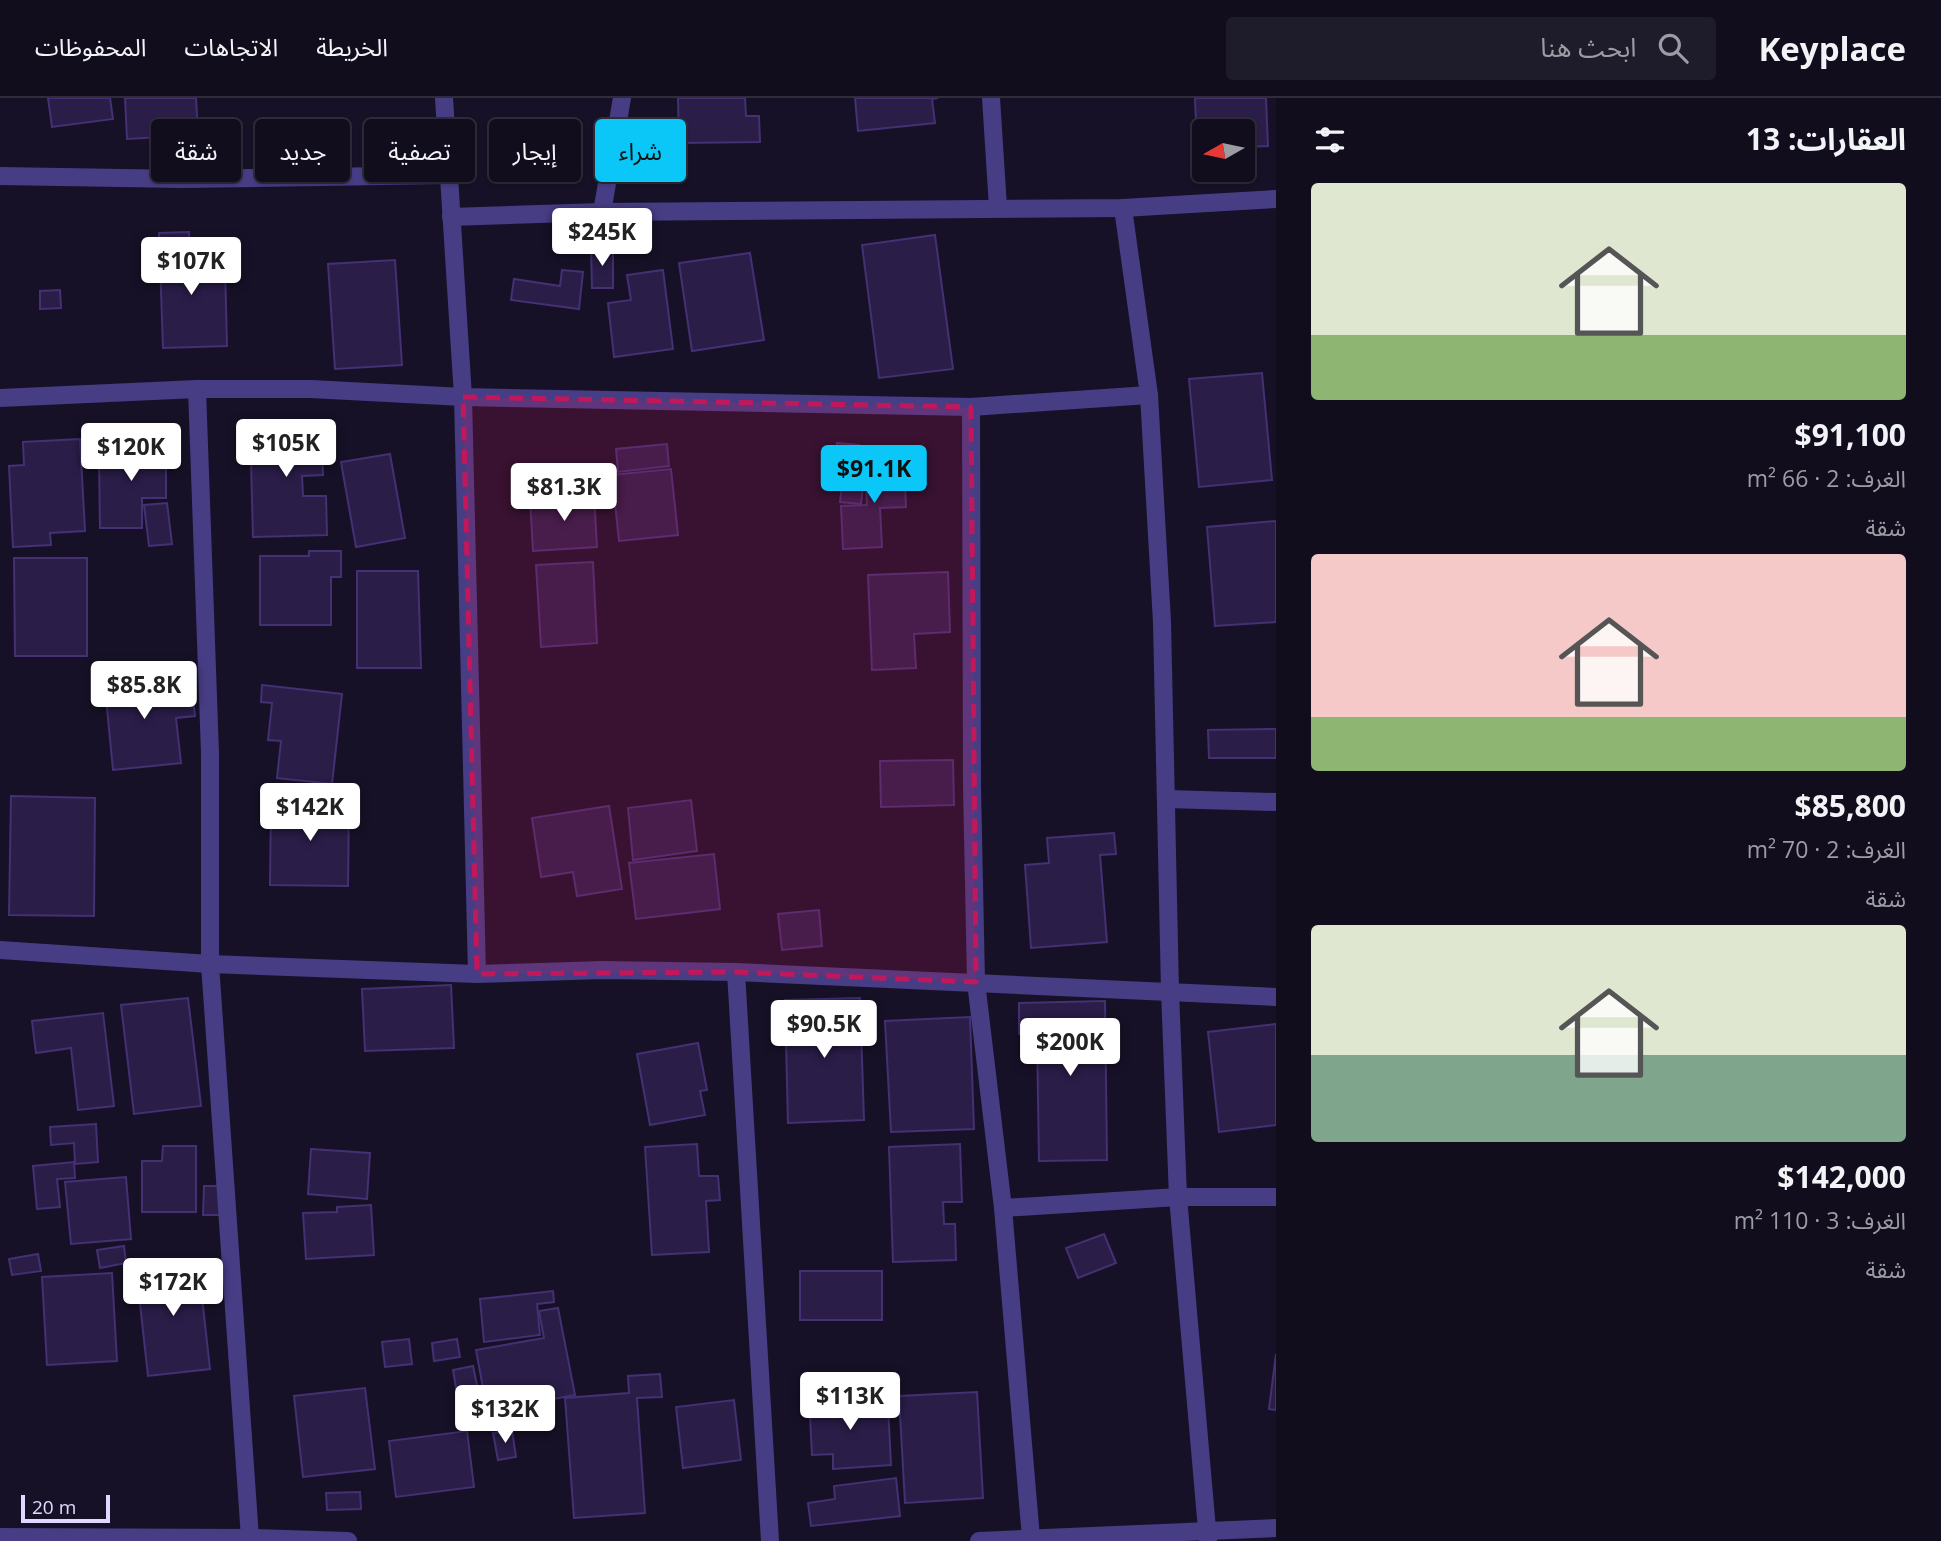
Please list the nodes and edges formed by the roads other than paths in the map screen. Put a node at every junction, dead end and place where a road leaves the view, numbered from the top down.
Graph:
1 (444, 98) edge
2 (622, 98) edge
3 (991, 98) edge
4 (445, 119) edge
5 (0, 176) edge
6 (364, 176) edge
7 (449, 182) edge
8 (1276, 199) edge
9 (998, 207) junction
10 (1123, 208) junction
11 (602, 212) junction
12 (451, 217) junction
13 (197, 389) junction
14 (1149, 395) junction
15 (463, 397) junction
16 (0, 398) edge
17 (971, 407) junction
18 (1166, 799) junction
19 (1276, 802) edge
20 (0, 950) edge
21 (210, 964) junction
22 (736, 972) junction
23 (477, 974) junction
24 (976, 982) junction
25 (1170, 991) junction
26 (1276, 997) edge
27 (1178, 1197) junction
28 (1276, 1197) edge
29 (1003, 1208) junction
30 (1276, 1528) edge
31 (1207, 1535) edge
32 (0, 1537) edge
33 (250, 1538) junction
34 (1031, 1538) junction
35 (348, 1541) edge
36 (770, 1541) edge
37 (979, 1541) edge

1 - 4 street
2 - 11 street
3 - 9 street
5 - 6 street
7 - 12 street
8 - 10 street
9 - 10 street
9 - 11 street
10 - 14 street
11 - 12 street
12 - 15 street
13 - 15 street
13 - 16 street
13 - 21 street
14 - 17 street
14 - 18 street
15 - 17 street
15 - 23 street
17 - 24 street
18 - 19 street
18 - 25 street
20 - 21 street
21 - 23 street
21 - 33 street
22 - 23 street
22 - 24 street
22 - 36 street
24 - 25 street
24 - 29 street
25 - 26 street
25 - 27 street
27 - 28 street
27 - 29 street
27 - 31 street
29 - 34 street
30 - 31 street
31 - 34 street
32 - 33 street
33 - 35 street
34 - 37 street

